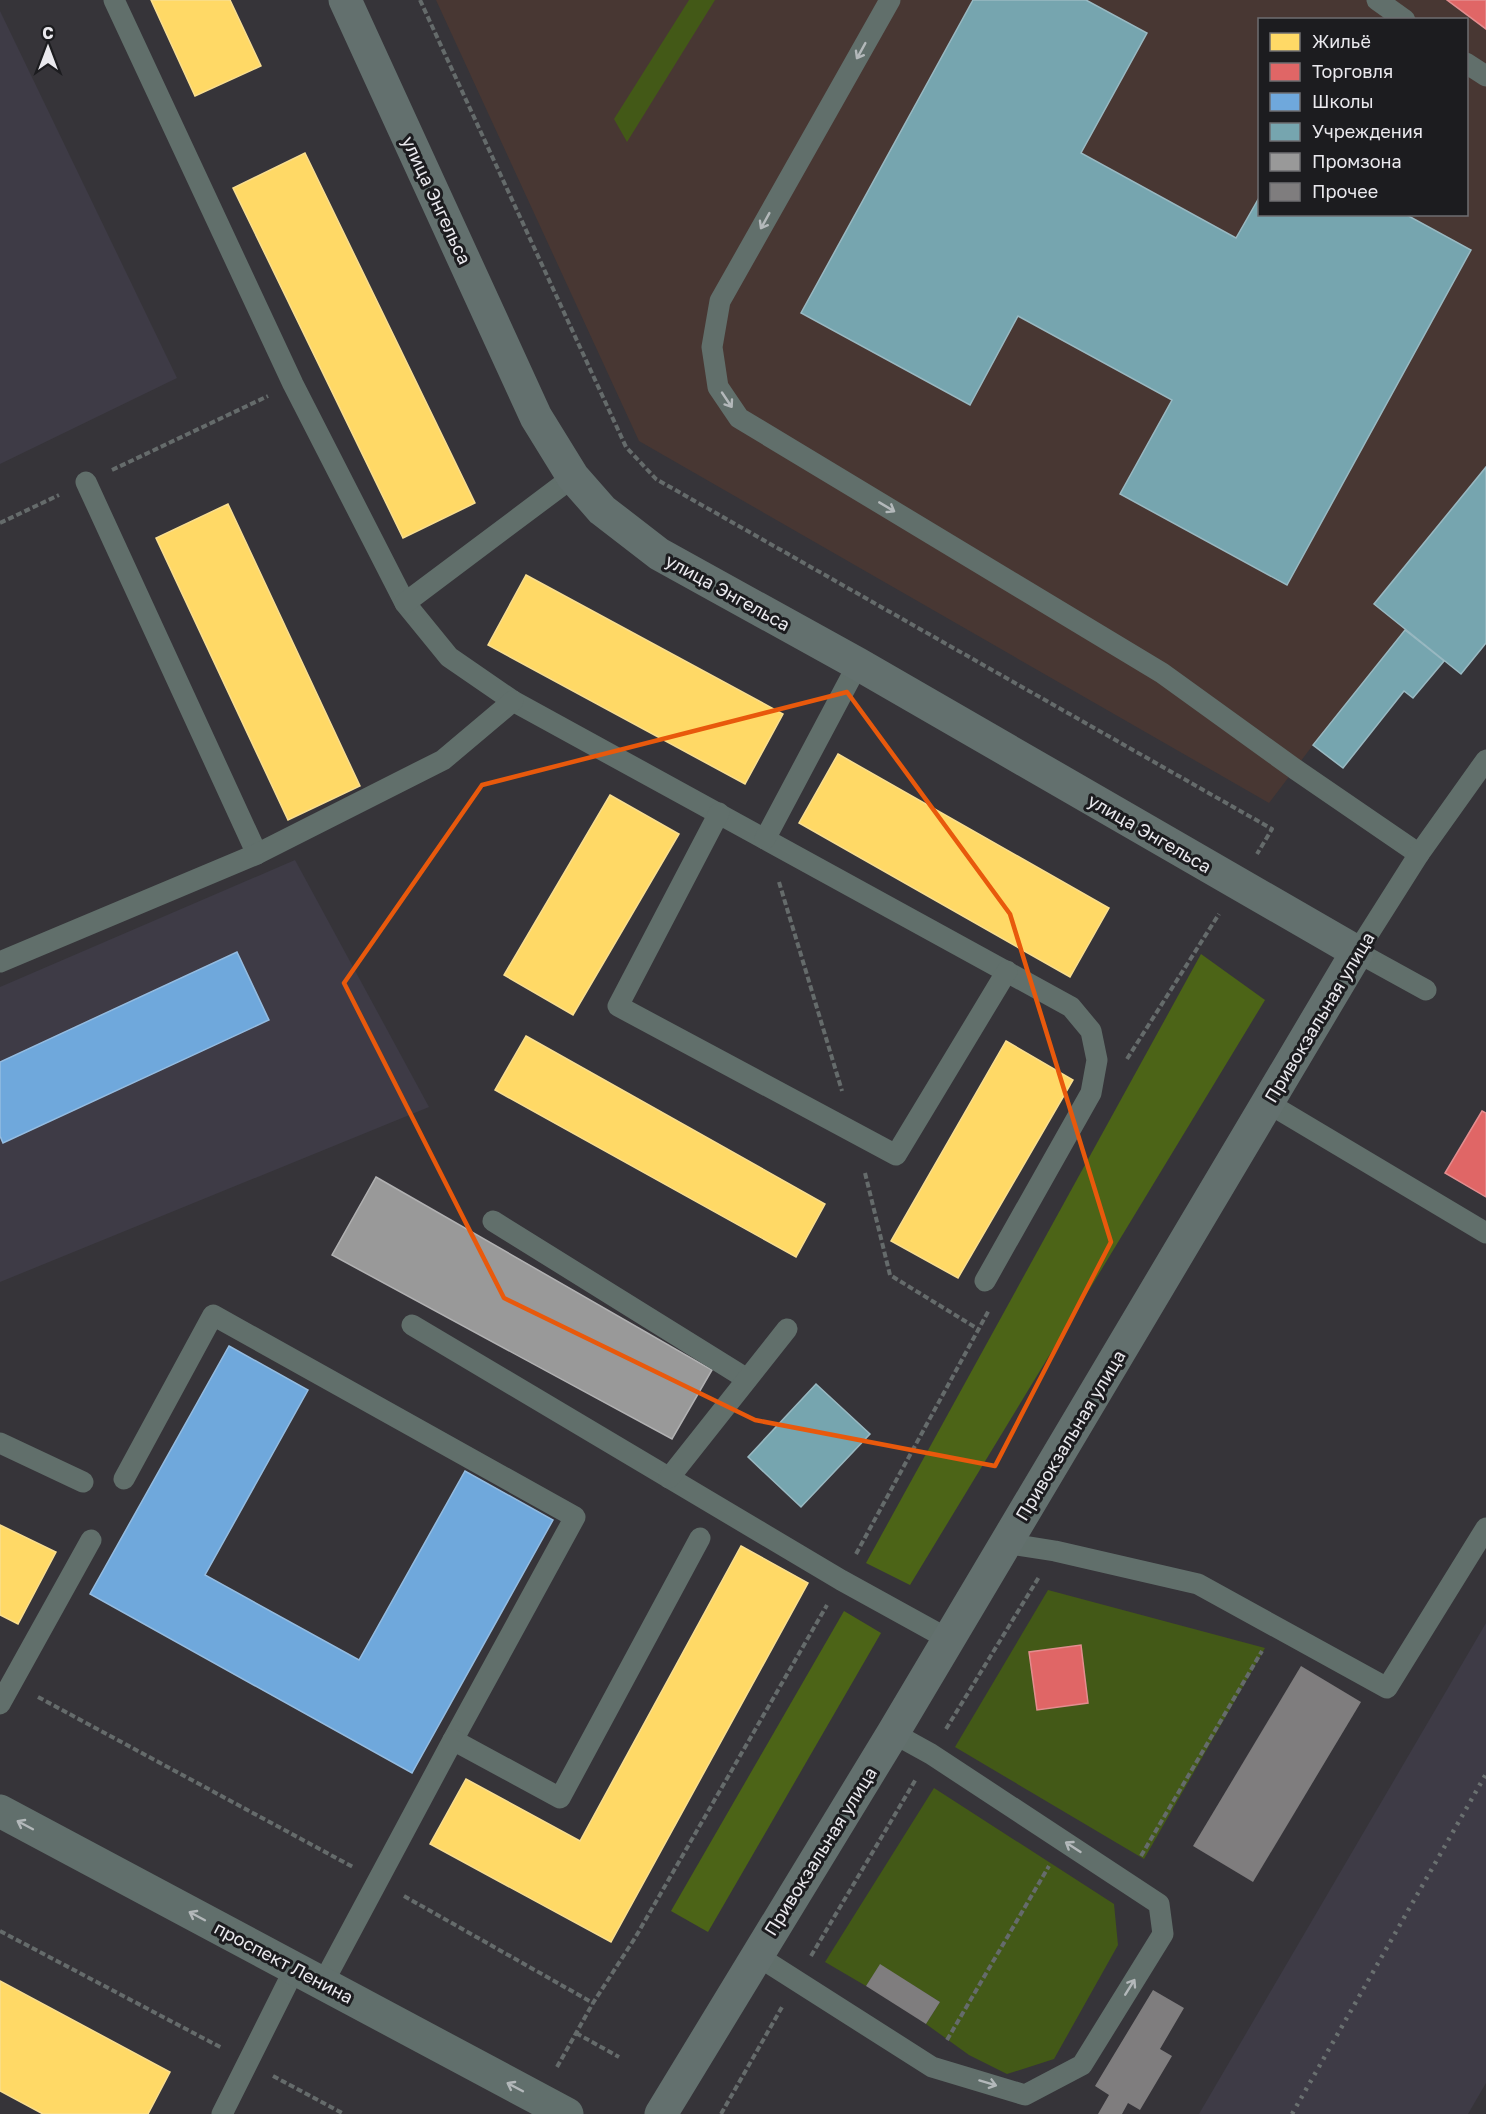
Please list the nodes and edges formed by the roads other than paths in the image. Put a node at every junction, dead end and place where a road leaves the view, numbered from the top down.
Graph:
1 (114, 0) edge
2 (345, 0) edge
3 (890, 0) edge
4 (1377, 0) edge
5 (1402, 18) edge
6 (1468, 64) edge
7 (1486, 76) edge
8 (573, 477) junction
9 (87, 482) road end
10 (405, 603) junction
11 (858, 664) junction
12 (513, 701) junction
13 (1486, 760) edge
14 (719, 813) junction
15 (765, 839) junction
16 (257, 854) junction
17 (1419, 854) junction
18 (1357, 952) junction
19 (0, 962) edge
20 (1007, 971) junction
21 (1426, 990) dead end
22 (1268, 1103) junction
23 (493, 1221) dead end
24 (1486, 1233) edge
25 (985, 1281) dead end
26 (412, 1325) dead end
27 (787, 1329) dead end
28 (747, 1379) junction
29 (0, 1443) edge
30 (669, 1478) junction
31 (124, 1479) dead end
32 (83, 1482) dead end
33 (1486, 1528) edge
34 (700, 1538) dead end
35 (91, 1540) dead end
36 (1005, 1543) junction
37 (948, 1639) junction
38 (0, 1704) edge
39 (893, 1733) junction
40 (453, 1740) junction
41 (0, 1811) edge
42 (756, 1955) junction
43 (309, 1976) junction
44 (222, 2114) edge
45 (567, 2114) edge
46 (661, 2114) edge

1 - 10 lane
2 - 8 street, улица Энгельса
3 -> 17 lane
4 - 5 lane
6 - 7 lane
8 - 10 lane
8 - 11 street, улица Энгельса
9 - 16 lane
10 - 12 lane
11 - 15 lane
11 - 18 street, улица Энгельса
12 - 14 lane
12 - 16 lane
13 - 17 lane, Привокзальная улица
14 - 15 lane
14 - 20 lane
15 - 20 lane
16 - 19 lane
17 - 18 lane, Привокзальная улица
18 - 21 lane
18 - 22 street, Привокзальная улица
20 - 25 lane
22 - 24 lane
22 - 36 street, Привокзальная улица
23 - 28 lane
26 - 30 lane
27 - 28 lane
28 - 30 lane
29 - 32 lane
30 - 37 lane
31 - 40 lane
33 - 36 lane
34 - 40 lane
35 - 38 lane
36 - 37 street, Привокзальная улица
37 - 39 street, Привокзальная улица
39 - 42 street, Привокзальная улица
42 -> 39 lane
40 - 43 lane
43 -> 41 main road, проспект Ленина
42 - 46 street, Привокзальная улица
43 - 44 lane
45 -> 43 main road, проспект Ленина

